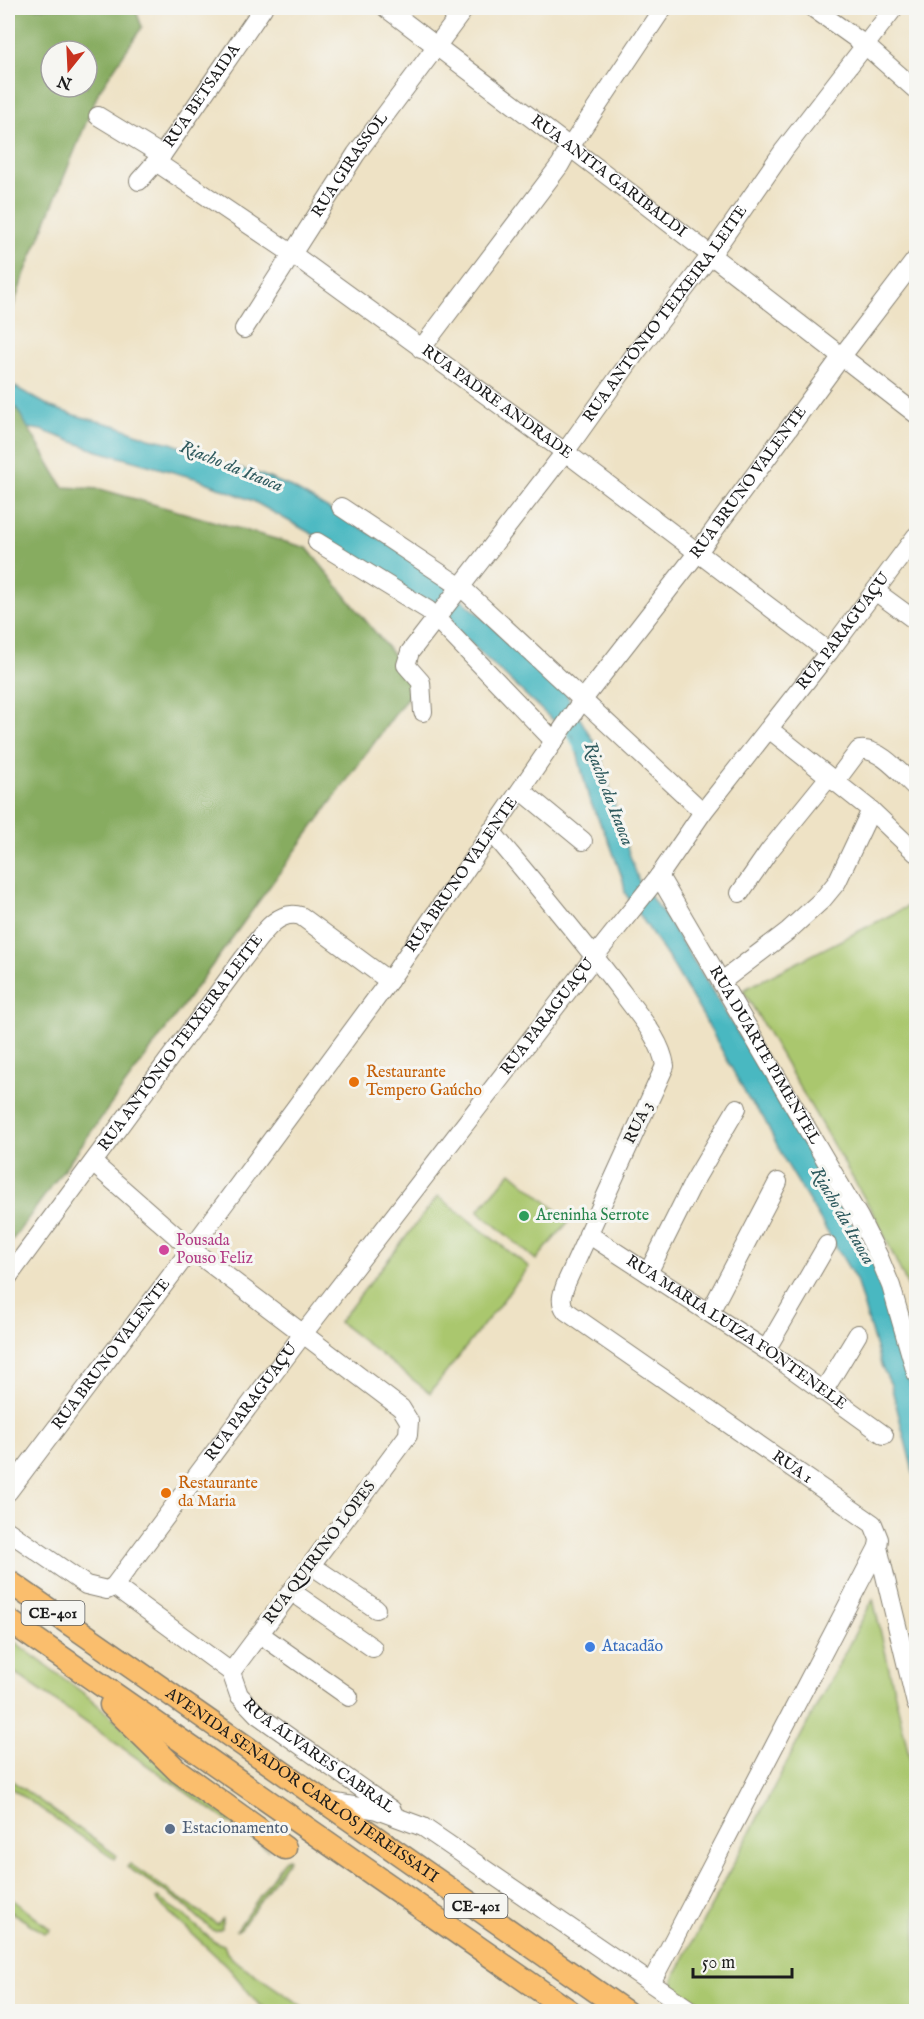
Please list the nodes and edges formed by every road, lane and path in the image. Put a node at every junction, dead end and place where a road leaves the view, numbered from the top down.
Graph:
1 (263, 8) edge
2 (386, 8) edge
3 (465, 8) edge
4 (663, 8) edge
5 (813, 8) edge
6 (894, 8) edge
7 (436, 45) junction
8 (865, 45) junction
9 (916, 90) edge
10 (98, 116) dead end
11 (570, 147) junction
12 (159, 159) junction
13 (140, 181) dead end
14 (291, 254) junction
15 (711, 255) junction
16 (916, 259) edge
17 (244, 329) dead end
18 (421, 349) junction
19 (842, 356) junction
20 (916, 414) edge
21 (565, 452) junction
22 (341, 507) dead end
23 (916, 536) edge
24 (317, 542) dead end
25 (698, 552) junction
26 (459, 589) junction
27 (875, 591) junction
28 (439, 617) junction
29 (916, 621) edge
30 (829, 652) junction
31 (582, 701) junction
32 (423, 712) dead end
33 (768, 729) junction
34 (556, 738) junction
35 (832, 780) junction
36 (916, 788) edge
37 (521, 790) junction
38 (871, 810) junction
39 (703, 812) junction
40 (491, 831) junction
41 (583, 841) dead end
42 (916, 853) edge
43 (656, 879) junction
44 (740, 893) dead end
45 (595, 956) junction
46 (389, 981) junction
47 (722, 982) junction
48 (737, 1108) dead end
49 (93, 1163) junction
50 (778, 1182) dead end
51 (588, 1234) junction
52 (827, 1245) dead end
53 (191, 1249) junction
54 (648, 1273) junction
55 (8, 1277) edge
56 (561, 1302) joint
57 (710, 1312) junction
58 (303, 1334) junction
59 (858, 1334) dead end
60 (766, 1350) junction
61 (916, 1373) edge
62 (823, 1392) junction
63 (884, 1435) dead end
64 (8, 1492) edge
65 (8, 1531) edge
66 (878, 1547) junction
67 (311, 1565) junction
68 (8, 1581) edge
69 (114, 1586) junction
70 (291, 1591) junction
71 (376, 1609) dead end
72 (8, 1620) edge
73 (260, 1634) junction
74 (373, 1648) dead end
75 (65, 1660) junction
76 (231, 1672) junction
77 (349, 1697) dead end
78 (916, 1704) edge
79 (326, 1801) junction
80 (404, 1819) junction
81 (285, 1848) dead end
82 (651, 1983) junction
83 (572, 2012) edge
84 (626, 2012) edge
85 (693, 2012) edge

1 - 12 street, RUA BETSAIDA
2 - 7 street, RUA ANITA GARIBALDI
3 - 7 street, RUA GIRASSOL
4 - 11 street
5 - 8 street
6 - 8 street, RUA ANTÔNIO TEIXEIRA LEITE
7 - 11 street, RUA ANITA GARIBALDI
7 - 14 street, RUA GIRASSOL
8 - 9 street
8 - 15 street, RUA ANTÔNIO TEIXEIRA LEITE
10 - 12 street, RUA PADRE ANDRADE
11 - 15 street, RUA ANITA GARIBALDI
11 - 18 street
12 - 13 street, RUA BETSAIDA
12 - 14 street, RUA PADRE ANDRADE
14 - 17 street, RUA GIRASSOL
14 - 18 street, RUA PADRE ANDRADE
15 - 19 street, RUA ANITA GARIBALDI
15 - 21 street, RUA ANTÔNIO TEIXEIRA LEITE
16 - 19 street, RUA BRUNO VALENTE
18 - 21 street, RUA PADRE ANDRADE
19 - 20 street, RUA ANITA GARIBALDI
19 - 25 street, RUA BRUNO VALENTE
21 - 25 street, RUA PADRE ANDRADE
21 - 26 street, RUA ANTÔNIO TEIXEIRA LEITE
22 - 26 street
23 - 27 street, RUA PARAGUAÇU
24 - 28 street
25 - 30 street, RUA PADRE ANDRADE
25 - 31 street, RUA BRUNO VALENTE
26 - 28 street, RUA ANTÔNIO TEIXEIRA LEITE
26 - 31 street
27 - 29 street
27 - 30 street, RUA PARAGUAÇU
28 - 32 street, RUA ANTÔNIO TEIXEIRA LEITE
28 - 34 street
30 - 33 street, RUA PARAGUAÇU
31 - 34 street, RUA BRUNO VALENTE
31 - 39 street
33 - 35 street
33 - 39 street, RUA PARAGUAÇU
34 - 37 street, RUA BRUNO VALENTE
35 - 36 street
35 - 38 street
35 - 44 street
37 - 40 street, RUA BRUNO VALENTE
37 - 41 street
38 - 42 street
38 - 47 street
39 - 43 street, RUA PARAGUAÇU
40 - 45 street, RUA 3
40 - 46 street, RUA BRUNO VALENTE
43 - 45 street, RUA PARAGUAÇU
43 - 47 street, RUA DUARTE PIMENTEL
45 - 51 street, RUA 3
45 - 58 street, RUA PARAGUAÇU
46 - 49 street, RUA ANTÔNIO TEIXEIRA LEITE
46 - 53 street, RUA BRUNO VALENTE
47 - 61 street, RUA DUARTE PIMENTEL
48 - 54 street
49 - 53 street
49 - 55 street, RUA ANTÔNIO TEIXEIRA LEITE
50 - 57 street
51 - 54 street, RUA MARIA LUIZA FONTENELE
51 - 56 street, RUA 3
52 - 60 street
53 - 58 street
53 - 64 street, RUA BRUNO VALENTE
54 - 57 street, RUA MARIA LUIZA FONTENELE
56 - 66 street, RUA 1
57 - 60 street, RUA MARIA LUIZA FONTENELE
58 - 67 street, RUA QUIRINO LOPES
58 - 69 street, RUA PARAGUAÇU
59 - 62 street
60 - 62 street, RUA MARIA LUIZA FONTENELE
62 - 63 street, RUA MARIA LUIZA FONTENELE
65 - 69 street
66 - 78 street, RUA 1
66 - 82 street
67 - 70 street, RUA QUIRINO LOPES
67 - 71 street
68 - 79 main road, AVENIDA SENADOR CARLOS JEREISSATI / CE-401
69 - 76 street, RUA ÁLVARES CABRAL
70 - 73 street, RUA QUIRINO LOPES
70 - 74 street
72 - 75 main road, AVENIDA SENADOR CARLOS JEREISSATI / CE-401
73 - 76 street, RUA QUIRINO LOPES
73 - 77 street
75 - 81 main road
75 - 83 main road, AVENIDA SENADOR CARLOS JEREISSATI / CE-401
76 - 80 street, RUA ÁLVARES CABRAL
79 - 80 street, RUA ÁLVARES CABRAL
79 - 84 main road, AVENIDA SENADOR CARLOS JEREISSATI / CE-401
80 - 82 street, RUA ÁLVARES CABRAL
82 - 85 street, RUA ÁLVARES CABRAL

